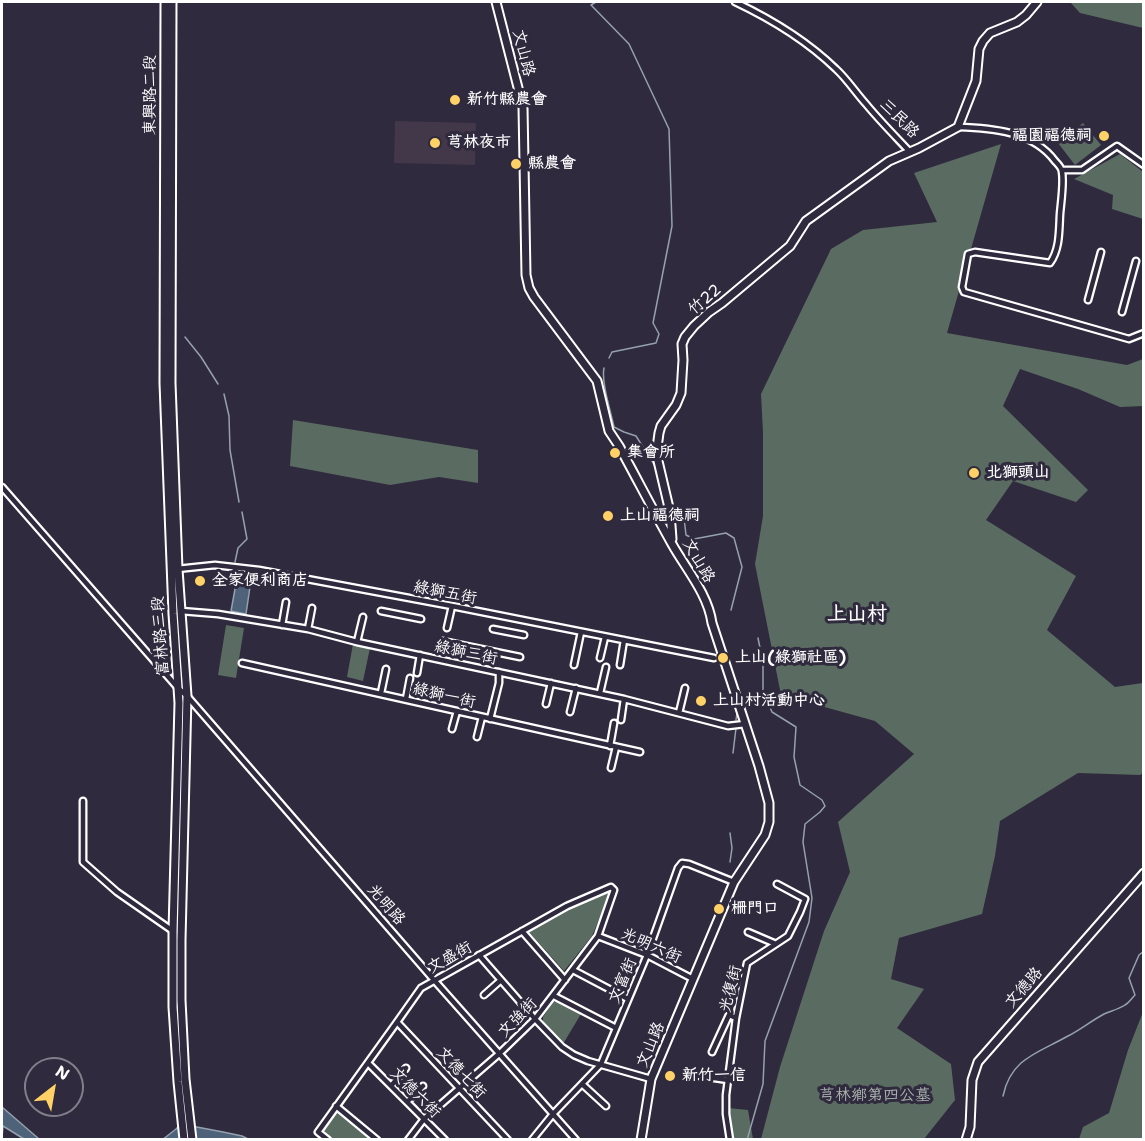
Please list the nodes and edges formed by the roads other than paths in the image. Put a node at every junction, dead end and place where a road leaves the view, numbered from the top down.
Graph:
1 (165, 2) edge
2 (172, 2) edge
3 (496, 2) edge
4 (735, 2) edge
5 (1036, 2) edge
6 (958, 127) junction
7 (910, 152) junction
8 (1143, 165) edge
9 (1062, 170) junction
10 (169, 189) junction
11 (1101, 252) dead end
12 (1136, 261) dead end
13 (1088, 300) dead end
14 (1122, 312) dead end
15 (1143, 333) edge
16 (2, 487) edge
17 (672, 544) junction
18 (175, 570) junction
19 (286, 602) dead end
20 (452, 606) junction
21 (312, 608) dead end
22 (181, 611) junction
23 (381, 611) dead end
24 (363, 617) dead end
25 (421, 619) dead end
26 (282, 625) junction
27 (447, 628) dead end
28 (308, 629) junction
29 (493, 629) dead end
30 (581, 632) junction
31 (524, 634) dead end
32 (605, 637) junction
33 (624, 640) junction
34 (442, 641) dead end
35 (357, 642) junction
36 (420, 655) junction
37 (520, 657) dead end
38 (600, 658) dead end
39 (714, 658) dead end
40 (242, 663) dead end
41 (574, 665) dead end
42 (620, 665) dead end
43 (606, 667) dead end
44 (386, 669) dead end
45 (499, 672) junction
46 (417, 673) dead end
47 (410, 678) dead end
48 (550, 683) junction
49 (178, 688) junction
50 (576, 688) junction
51 (685, 688) dead end
52 (381, 693) junction
53 (600, 693) junction
54 (187, 696) junction
55 (406, 699) junction
56 (624, 699) junction
57 (546, 704) dead end
58 (457, 711) junction
59 (570, 712) dead end
60 (679, 713) junction
61 (482, 717) junction
62 (490, 719) junction
63 (621, 720) dead end
64 (614, 723) dead end
65 (745, 724) junction
66 (452, 729) dead end
67 (477, 737) dead end
68 (613, 746) junction
69 (640, 752) dead end
70 (611, 768) dead end
71 (83, 801) dead end
72 (1143, 873) edge
73 (734, 882) junction
74 (777, 884) dead end
75 (614, 890) joint
76 (173, 931) junction
77 (522, 931) junction
78 (748, 932) dead end
79 (598, 936) junction
80 (776, 944) junction
81 (479, 955) junction
82 (647, 956) junction
83 (573, 970) junction
84 (693, 979) junction
85 (434, 980) junction
86 (501, 980) junction
87 (565, 980) junction
88 (484, 995) dead end
89 (554, 996) junction
90 (628, 999) junction
91 (736, 1018) junction
92 (535, 1019) junction
93 (397, 1023) junction
94 (616, 1028) junction
95 (712, 1052) dead end
96 (500, 1053) junction
97 (368, 1063) junction
98 (601, 1064) junction
99 (406, 1068) dead end
100 (687, 1074) dead end
101 (651, 1079) junction
102 (728, 1080) junction
103 (182, 1081) junction
104 (582, 1084) junction
105 (391, 1086) junction
106 (423, 1086) dead end
107 (460, 1089) junction
108 (407, 1102) junction
109 (336, 1106) junction
110 (606, 1106) dead end
111 (553, 1114) junction
112 (424, 1119) junction
113 (184, 1140) edge
114 (192, 1140) edge
115 (328, 1140) edge
116 (377, 1140) edge
117 (408, 1140) edge
118 (445, 1140) edge
119 (508, 1140) edge
120 (532, 1140) edge
121 (576, 1140) edge
122 (641, 1140) edge
123 (730, 1140) edge
124 (966, 1140) edge

1 - 10 main road, 東興路二段
2 - 10 main road, 東興路二段
3 - 17 main road, 文山路
4 - 7 street, 三民路
5 - 6 main road
6 - 7 main road, 三民路 / 竹22
6 - 9 street
7 - 17 main road, 竹22 / 竹22
8 - 9 street
9 - 15 street
10 - 18 main road, 富林路三段
11 - 13 street
12 - 14 street
16 - 49 street, 光明路
17 - 65 main road, 文山路
18 - 20 street, 綠獅五街
18 - 22 main road, 富林路三段
18 - 49 main road, 富林路三段
19 - 26 street
20 - 27 street
20 - 30 street, 綠獅五街
21 - 28 street
22 - 26 street, 綠獅三街
22 - 54 main road, 富林路三段
23 - 25 street
24 - 35 street
26 - 28 street, 綠獅三街
28 - 35 street, 綠獅三街
29 - 31 street
30 - 32 street, 綠獅五街
30 - 41 street
32 - 33 street, 綠獅五街
32 - 38 street
33 - 39 street, 綠獅五街
33 - 42 street
34 - 37 street
35 - 36 street, 綠獅三街
36 - 45 street, 綠獅三街
36 - 46 street
40 - 52 street, 綠獅一街
43 - 53 street
44 - 52 street
45 - 48 street, 綠獅三街
45 - 62 street
47 - 55 street
48 - 50 street, 綠獅三街
48 - 57 street
49 - 54 street, 光明路
49 - 76 main road, 富林路三段
50 - 53 street, 綠獅三街
50 - 59 street
51 - 60 street
52 - 55 street, 綠獅一街
53 - 56 street, 綠獅三街
54 - 85 street, 光明路
54 - 103 main road, 富林路三段
55 - 58 street, 綠獅一街
56 - 60 street, 綠獅三街
56 - 63 street
58 - 61 street, 綠獅一街
58 - 66 street
60 - 65 street, 綠獅三街
61 - 62 street, 綠獅一街
61 - 67 street
62 - 68 street, 綠獅一街
64 - 68 street
65 - 73 main road, 文山路
68 - 69 street, 綠獅一街
68 - 70 street
71 - 76 street
72 - 124 main road, 文德路
73 - 82 street, 文富街
73 - 84 main road, 文山路
74 - 80 street, 光復街
75 - 77 street, 文盛街
75 - 79 street, 文強街
76 - 103 main road, 富林路三段
77 - 81 street, 文盛街
77 - 87 street
78 - 80 street
79 - 82 street, 光明六街
79 - 83 street, 文強街
80 - 91 street, 光復街
81 - 85 street, 文盛街
81 - 86 street
82 - 84 street, 光明六街
82 - 90 street, 文富街
83 - 87 street, 文強街
83 - 90 street
84 - 101 main road, 文山路
85 - 93 street, 文盛街
85 - 96 street, 光明路
86 - 88 street
86 - 92 street
87 - 89 street, 文強街
89 - 92 street, 文強街
89 - 94 street
90 - 94 street, 文富街
91 - 95 street
91 - 102 street, 光復街
92 - 96 street, 文強街
92 - 98 street
93 - 97 street, 文盛街
93 - 107 street, 文德七街
94 - 98 street, 文富街
96 - 107 street, 文強街
96 - 111 street, 光明路
97 - 105 street, 文德六街
97 - 109 street, 文盛街
98 - 101 street
98 - 104 street, 文富街
99 - 105 street
100 - 102 street
101 - 122 main road, 文山路
102 - 123 street, 光復街
103 - 113 main road
103 - 114 main road
104 - 110 street
104 - 111 street, 文富街
105 - 108 street, 文德六街
106 - 108 street
107 - 112 street, 文強街
107 - 119 street, 文德七街
108 - 112 street, 文德六街
109 - 115 street, 文盛街
109 - 116 street
111 - 120 street, 文富街
111 - 121 street, 光明路
112 - 117 street, 文強街
112 - 118 street, 文德六街

